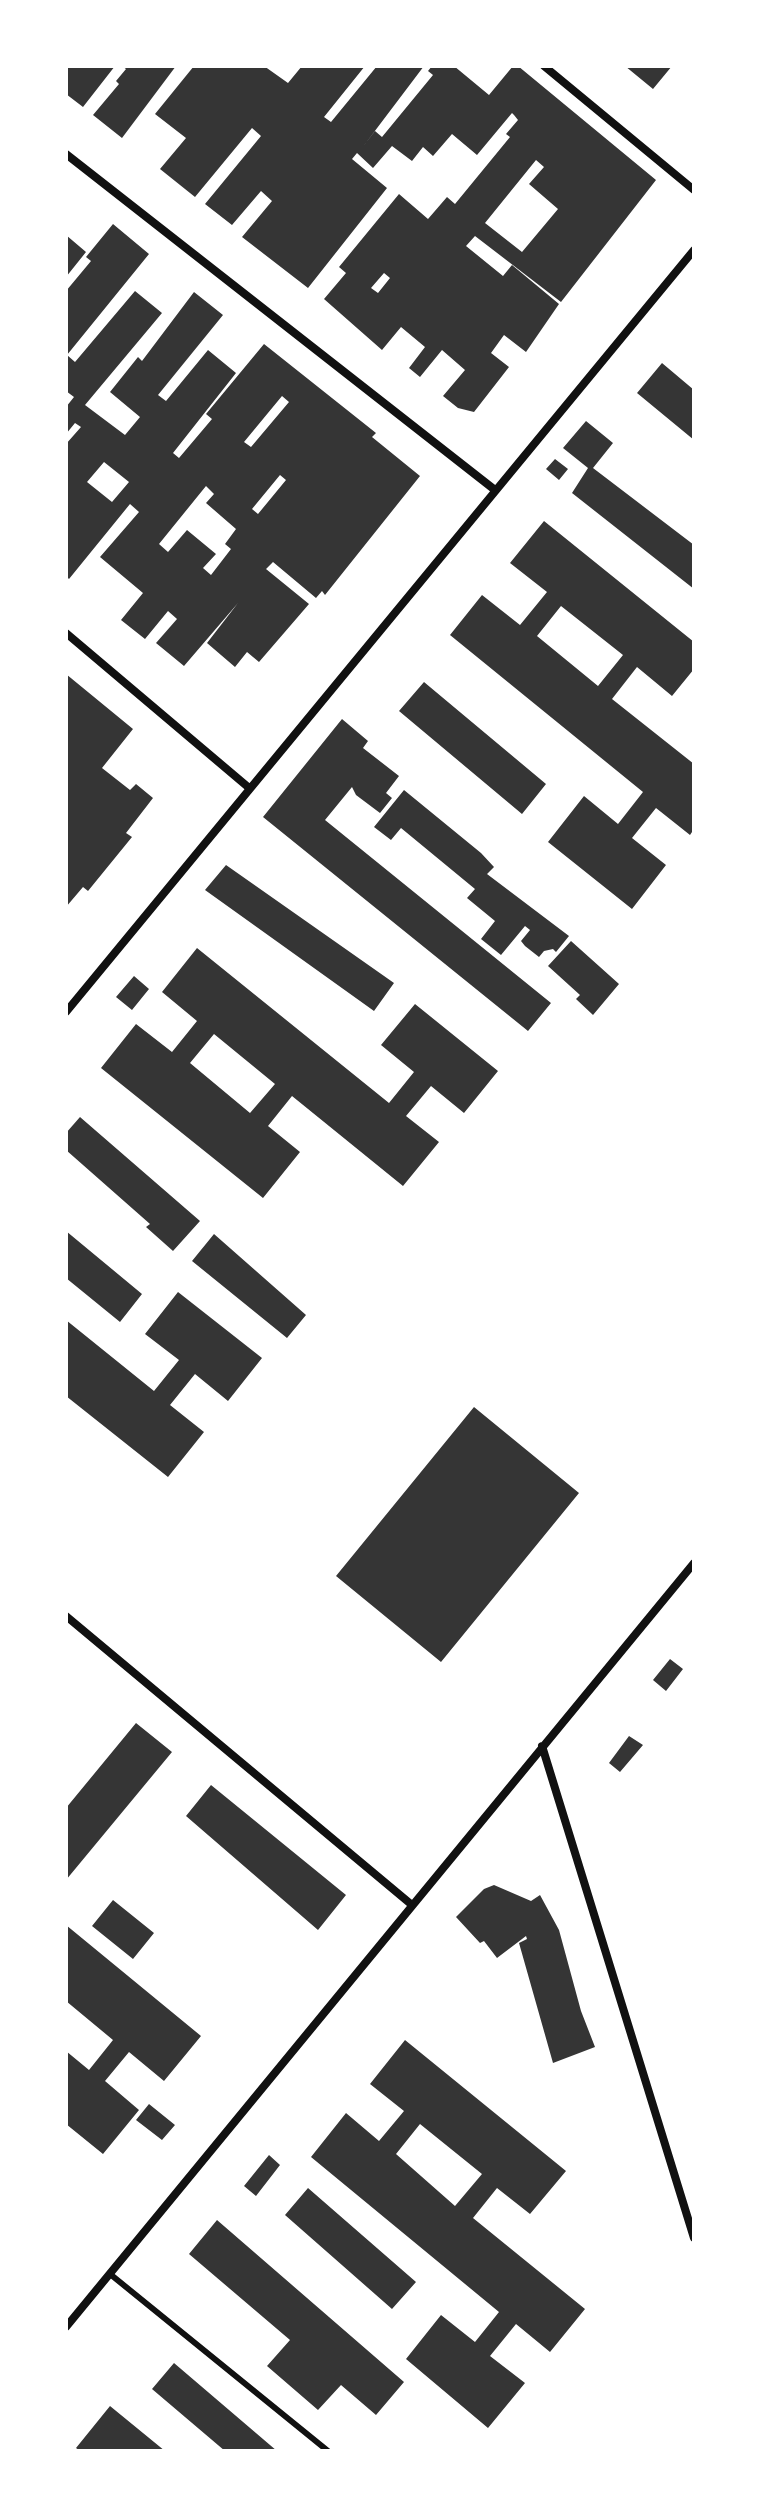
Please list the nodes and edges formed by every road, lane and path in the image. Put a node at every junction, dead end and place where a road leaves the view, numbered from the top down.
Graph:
1 (544, 66) edge
2 (66, 154) edge
3 (694, 190) edge
4 (694, 250) edge
5 (495, 490) junction
6 (66, 633) edge
7 (248, 787) junction
8 (66, 1012) edge
9 (694, 1563) edge
10 (66, 1616) edge
11 (542, 1746) junction
12 (412, 1905) junction
13 (694, 2238) edge
14 (110, 2274) junction
15 (66, 2327) edge
16 (328, 2451) edge

1 - 3 street
2 - 5 street
4 - 5 street
5 - 7 street
6 - 7 street
7 - 8 street
9 - 11 street
10 - 12 street
11 - 12 street
11 - 13 street
12 - 14 street
14 - 15 street
14 - 16 lane

